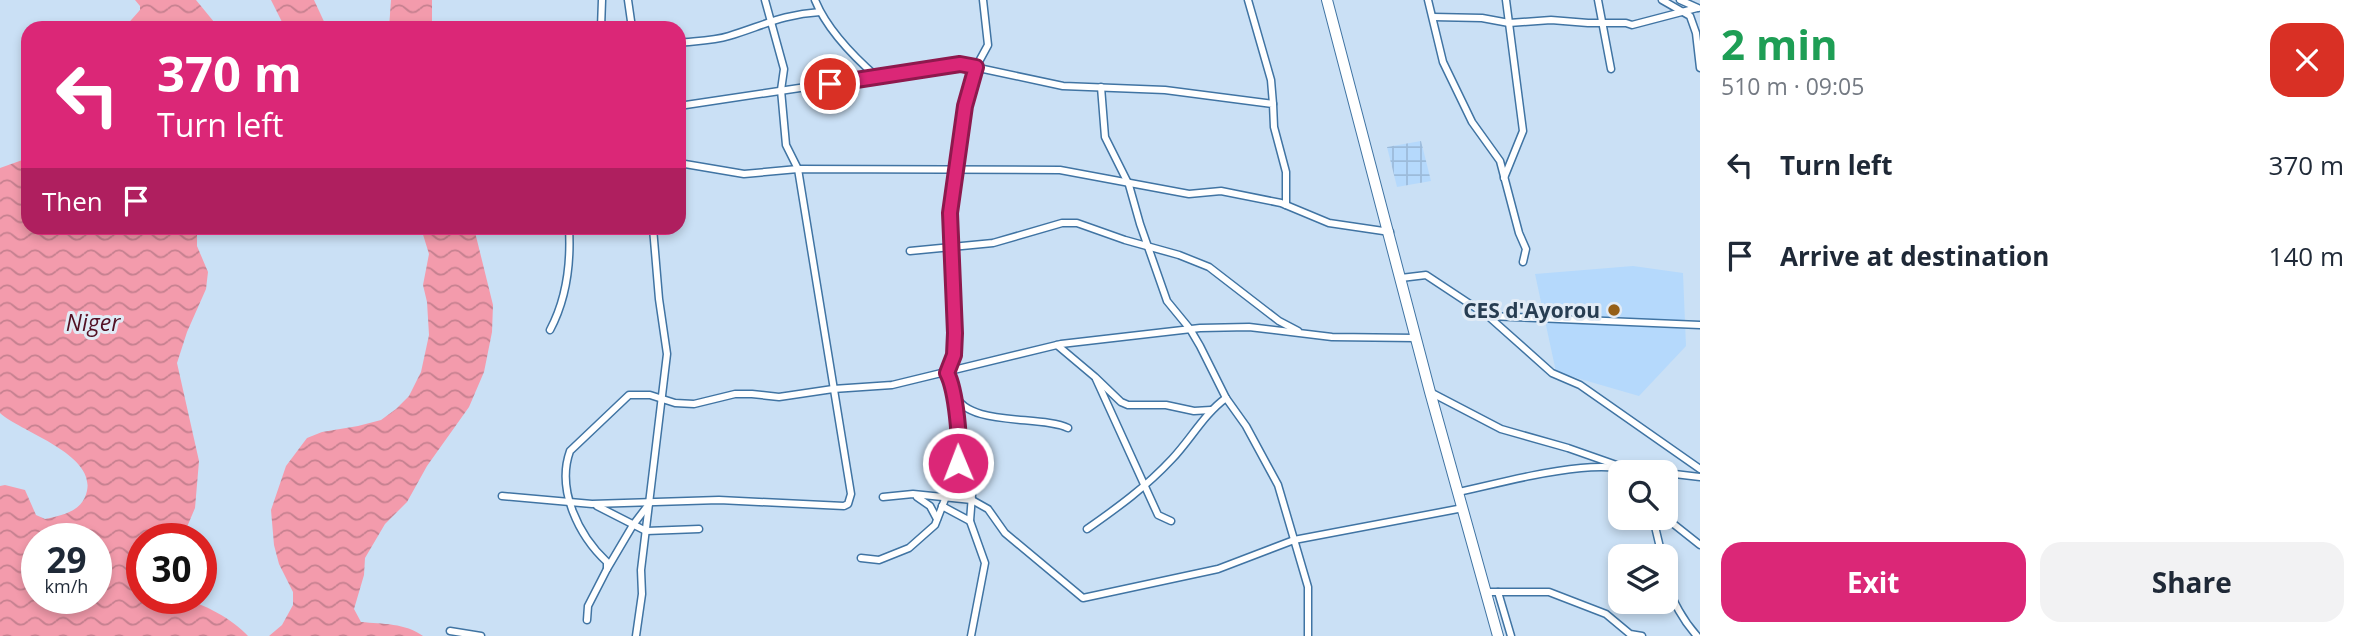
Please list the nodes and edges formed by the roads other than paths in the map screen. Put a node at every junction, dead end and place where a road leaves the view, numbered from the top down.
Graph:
1 (602, 0) edge
2 (628, 0) edge
3 (765, 0) edge
4 (816, 0) edge
5 (983, 0) edge
6 (1248, 0) edge
7 (1327, 0) edge
8 (1429, 0) edge
9 (1506, 0) edge
10 (1598, 0) edge
11 (1662, 0) edge
12 (1680, 0) edge
13 (1699, 8) edge
14 (820, 12) junction
15 (1684, 12) junction
16 (1433, 17) junction
17 (770, 20) junction
18 (601, 21) edge
19 (631, 21) edge
20 (1604, 22) junction
21 (1509, 23) junction
22 (686, 42) edge
23 (976, 67) junction
24 (1700, 68) edge
25 (1611, 69) dead end
26 (878, 78) junction
27 (1101, 87) junction
28 (781, 90) junction
29 (1273, 104) junction
30 (686, 105) edge
31 (686, 164) edge
32 (798, 169) junction
33 (956, 171) junction
34 (1504, 178) junction
35 (1129, 185) junction
36 (1286, 205) junction
37 (1390, 232) junction
38 (569, 235) edge
39 (654, 235) edge
40 (1147, 247) junction
41 (950, 248) junction
42 (909, 251) dead end
43 (1523, 262) dead end
44 (1401, 278) junction
45 (1488, 316) junction
46 (1700, 325) edge
47 (1190, 329) junction
48 (550, 330) dead end
49 (1303, 333) junction
50 (1416, 338) junction
51 (1057, 345) junction
52 (947, 373) junction
53 (1095, 377) junction
54 (952, 382) junction
55 (833, 389) junction
56 (1430, 392) junction
57 (660, 398) junction
58 (1226, 398) junction
59 (1211, 410) junction
60 (1069, 428) dead end
61 (961, 443) junction
62 (1608, 463) edge
63 (1608, 469) edge
64 (1700, 469) edge
65 (1678, 475) edge
66 (1700, 477) edge
67 (1145, 486) junction
68 (1458, 492) junction
69 (912, 494) junction
70 (502, 496) dead end
71 (883, 496) dead end
72 (945, 498) junction
73 (972, 500) junction
74 (569, 501) junction
75 (650, 503) junction
76 (592, 505) junction
77 (942, 506) junction
78 (1463, 508) junction
79 (937, 519) junction
80 (970, 521) junction
81 (1171, 521) dead end
82 (633, 525) junction
83 (1678, 528) edge
84 (699, 529) dead end
85 (1087, 529) dead end
86 (646, 531) junction
87 (1296, 540) junction
88 (1700, 545) edge
89 (861, 558) dead end
90 (607, 569) junction
91 (1487, 592) junction
92 (1498, 592) junction
93 (1678, 611) edge
94 (587, 620) dead end
95 (450, 631) dead end
96 (481, 636) edge
97 (636, 636) edge
98 (971, 636) edge
99 (1308, 636) edge
100 (1498, 636) edge
101 (1510, 636) edge
102 (1642, 636) edge
103 (1698, 636) edge

1 - 18 street
2 - 19 street
3 - 17 street
4 - 14 street
5 - 23 street
6 - 29 street
7 - 37 main road
8 - 16 street
9 - 21 street
10 - 20 street
11 - 15 street
12 - 13 street
13 - 15 street
14 - 17 street
14 - 26 street
15 - 20 street
15 - 24 street
16 - 21 street
16 - 34 street
17 - 22 street
17 - 28 street
20 - 21 street
20 - 25 street
21 - 34 street
23 - 26 street
23 - 27 street
23 - 33 street
26 - 28 street
27 - 29 street
27 - 35 street
28 - 30 street
28 - 32 street
29 - 36 street
31 - 32 street
32 - 33 street
32 - 55 street
33 - 35 street
33 - 41 street
34 - 43 street
35 - 36 street
35 - 40 street
36 - 37 street
37 - 44 main road
38 - 48 street
39 - 57 street
40 - 41 street
40 - 47 street
40 - 49 street
41 - 42 street
41 - 52 street
44 - 45 street
44 - 50 main road
45 - 46 street
45 - 64 street
47 - 49 street
47 - 51 street
47 - 58 street
49 - 50 street
50 - 56 main road
51 - 52 street
51 - 53 street
52 - 54 street
52 - 55 street
53 - 59 street
53 - 67 street
54 - 60 street
54 - 61 street
55 - 57 street
55 - 75 street
56 - 62 street
56 - 68 main road
57 - 74 street
57 - 75 street
58 - 59 street
58 - 87 street
59 - 67 street
61 - 72 street
61 - 73 street
63 - 68 street
65 - 66 street
67 - 81 street
67 - 85 street
68 - 78 main road
69 - 71 street
69 - 72 street
69 - 79 street
70 - 74 street
72 - 73 street
72 - 77 street
73 - 80 street
73 - 87 street
74 - 76 street
74 - 90 street
75 - 76 street
75 - 82 street
75 - 86 street
76 - 82 street
77 - 79 street
77 - 80 street
78 - 87 street
78 - 91 main road
79 - 89 street
80 - 98 street
82 - 86 street
82 - 90 street
83 - 88 street
84 - 86 street
86 - 97 street
87 - 99 street
90 - 94 street
91 - 92 street
91 - 100 main road
92 - 101 street
92 - 102 street
93 - 103 street
95 - 96 street

